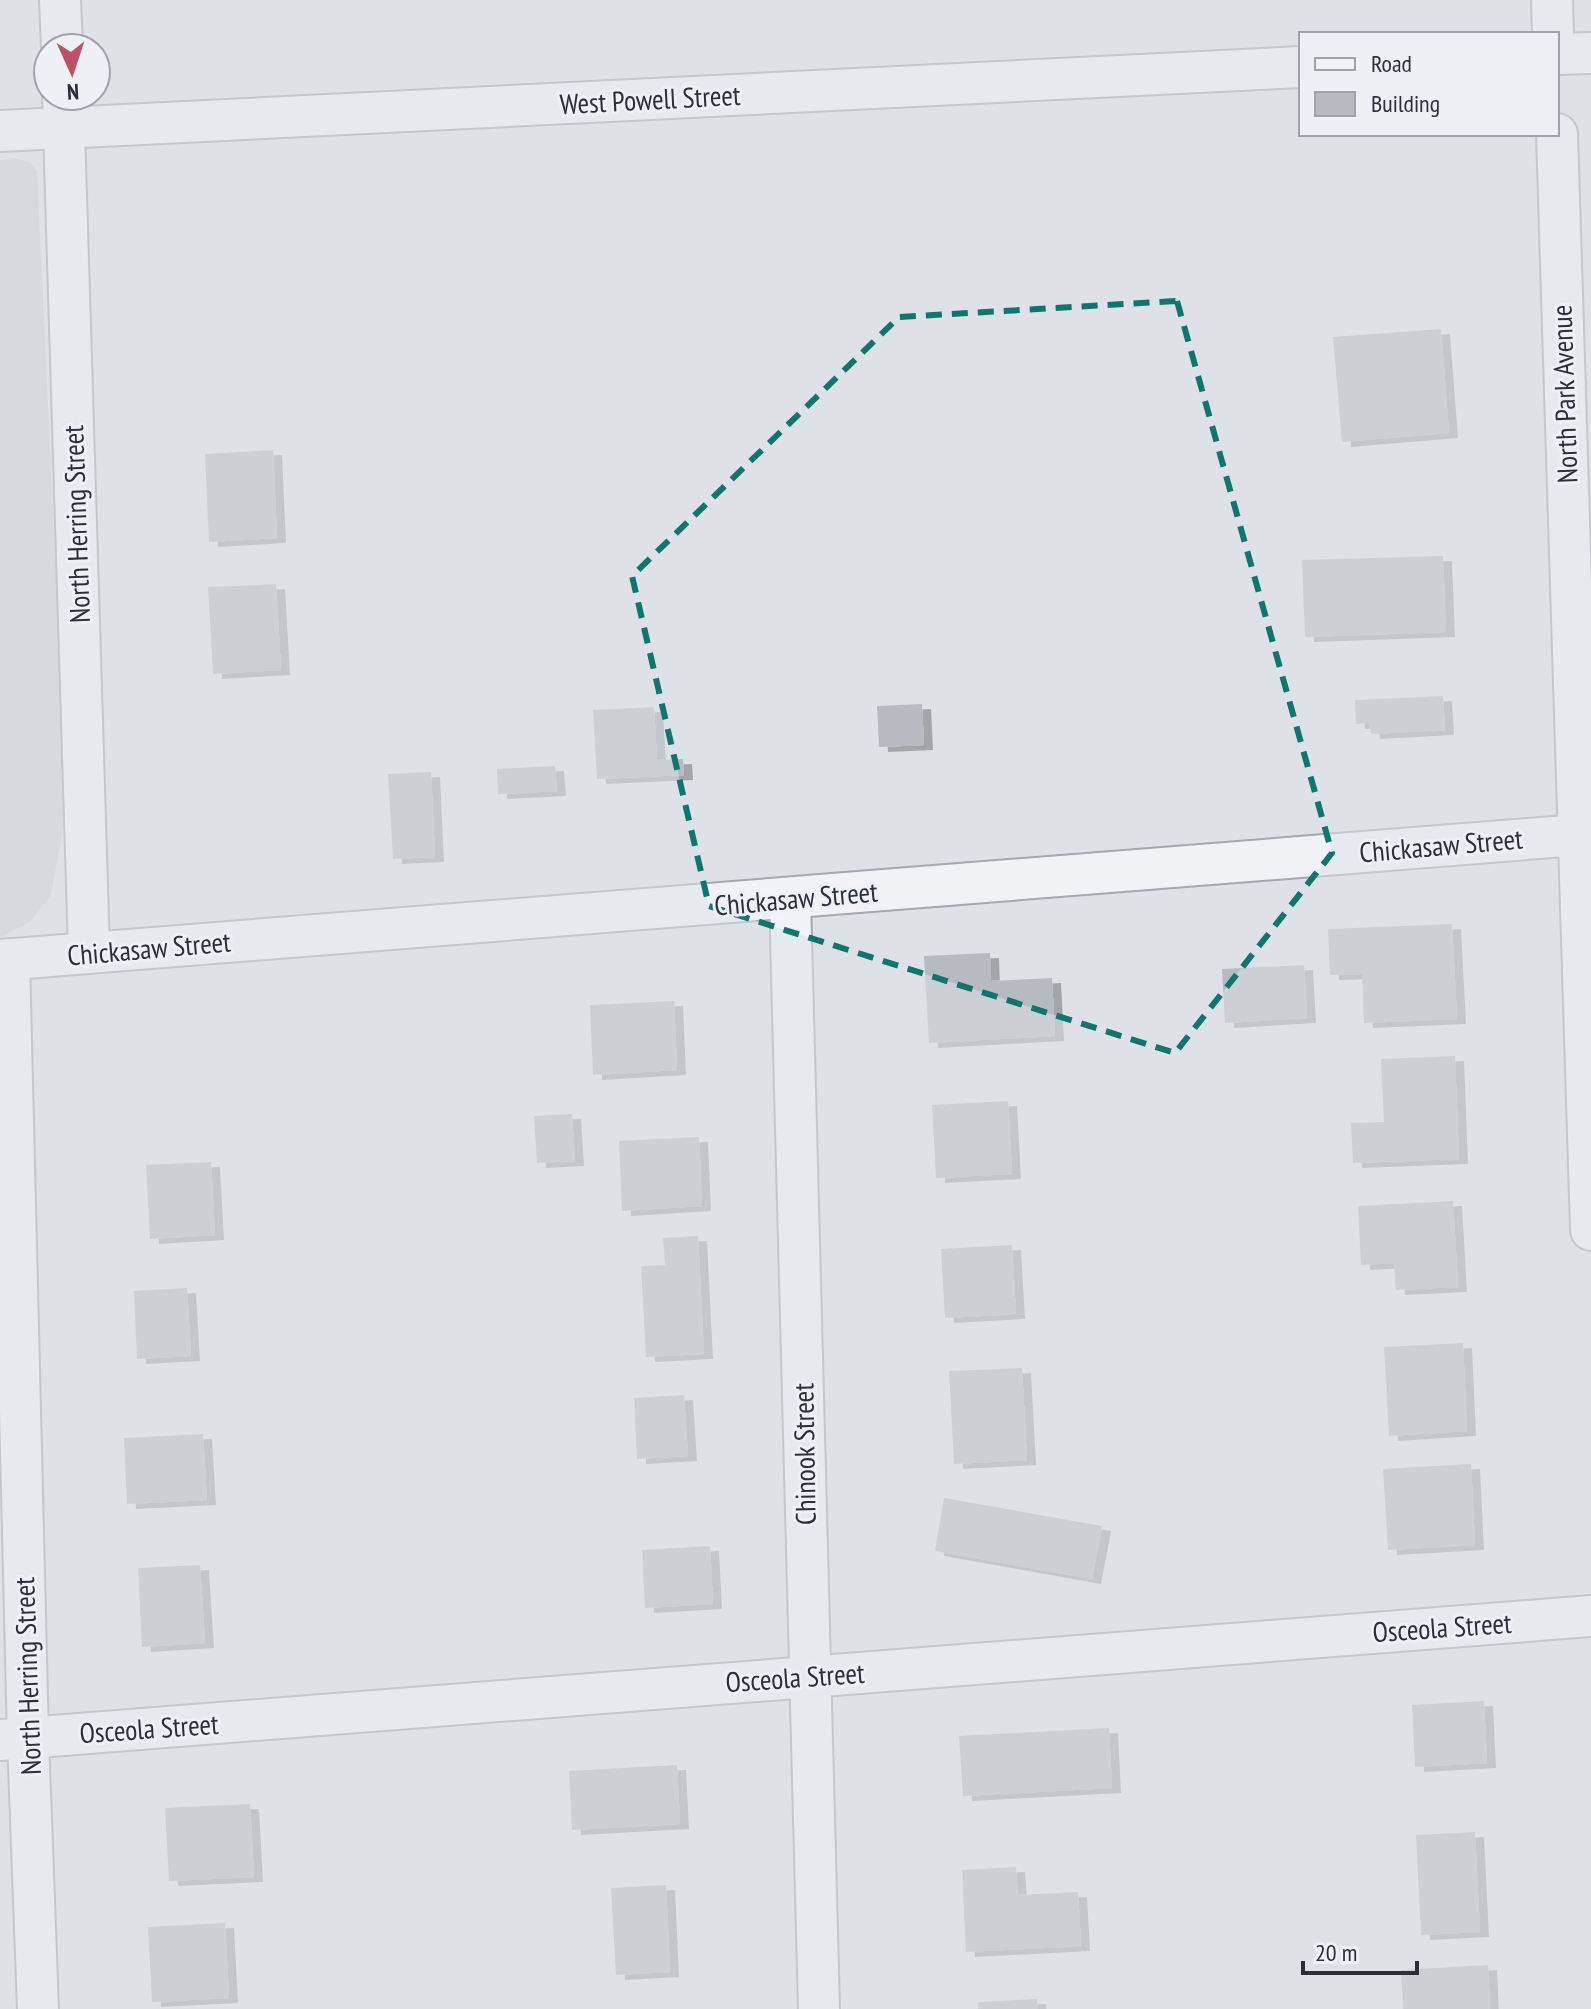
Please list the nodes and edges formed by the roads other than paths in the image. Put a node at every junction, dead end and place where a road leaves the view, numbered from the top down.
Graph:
1 (60, 0) edge
2 (1552, 0) edge
3 (61, 32) edge
4 (1553, 32) edge
5 (1591, 53) edge
6 (1559, 54) edge
7 (1299, 67) edge
8 (112, 110) edge
9 (64, 112) edge
10 (0, 131) edge
11 (1557, 136) edge
12 (1584, 834) edge
13 (790, 898) junction
14 (89, 952) junction
15 (4, 960) edge
16 (1591, 1230) edge
17 (1591, 1616) edge
18 (809, 1676) junction
19 (14, 1739) edge
20 (38, 2009) edge
21 (819, 2009) edge

1 - 3 street
2 - 4 street
5 - 6 street
7 - 8 street, West Powell Street
9 - 10 street, West Powell Street
9 - 14 street, North Herring Street
11 - 12 street, North Park Avenue
12 - 13 street, Chickasaw Street
12 - 16 street, North Park Avenue
13 - 14 street, Chickasaw Street
13 - 18 street, Chinook Street
14 - 15 street, Chickasaw Street
15 - 19 street, North Herring Street
17 - 18 street, Osceola Street
18 - 19 street, Osceola Street
18 - 21 street, Chinook Street
19 - 20 street, North Herring Street

